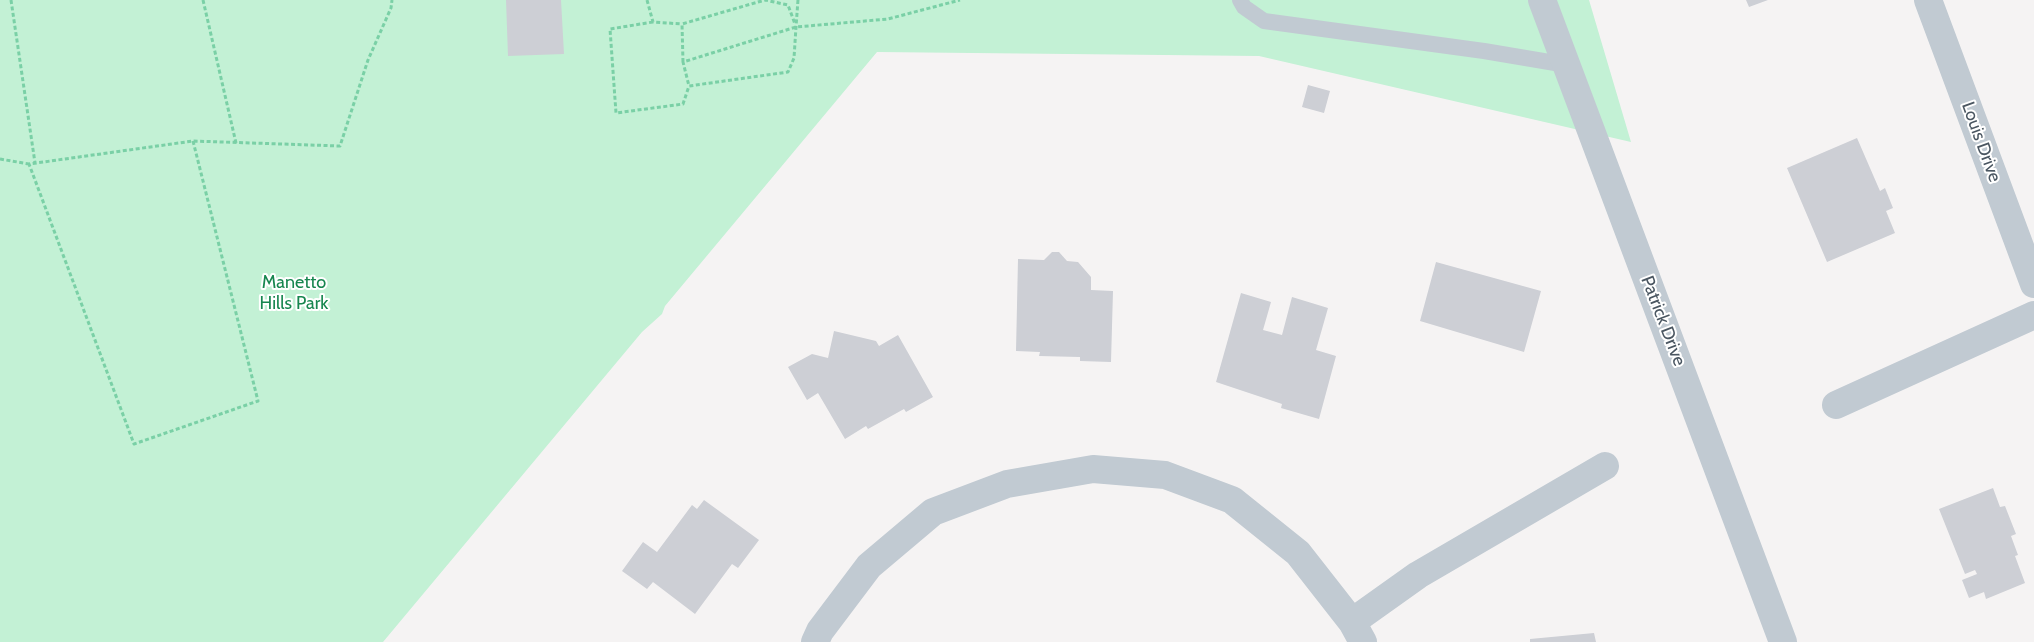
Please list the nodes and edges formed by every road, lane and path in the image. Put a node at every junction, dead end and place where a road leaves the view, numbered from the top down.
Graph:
1 (11, 0) edge
2 (203, 0) edge
3 (392, 0) edge
4 (647, 0) edge
5 (798, 0) edge
6 (960, 0) edge
7 (1240, 0) edge
8 (1542, 0) edge
9 (1928, 0) edge
10 (653, 22) junction
11 (682, 24) junction
12 (796, 27) junction
13 (683, 62) junction
14 (1567, 65) junction
15 (688, 86) junction
16 (193, 141) junction
17 (236, 143) junction
18 (0, 159) edge
19 (34, 163) junction
20 (29, 164) junction
21 (2034, 284) edge
22 (2034, 315) edge
23 (1836, 405) dead end
24 (1605, 466) dead end
25 (1357, 632) edge
26 (815, 642) edge
27 (1783, 642) edge

1 - 19 path
2 - 17 path
3 - 17 path
4 - 10 path
5 - 12 path
6 - 12 path
7 - 14 lane
8 - 14 street, Patrick Drive
9 - 21 street, Louis Drive
10 - 11 path
10 - 15 path
11 - 12 path
11 - 13 path
12 - 13 path
12 - 15 path
13 - 15 path
14 - 27 street, Patrick Drive
16 - 17 path
16 - 19 path
16 - 20 path
18 - 20 path
19 - 20 path
22 - 23 street
24 - 25 street
25 - 26 street

